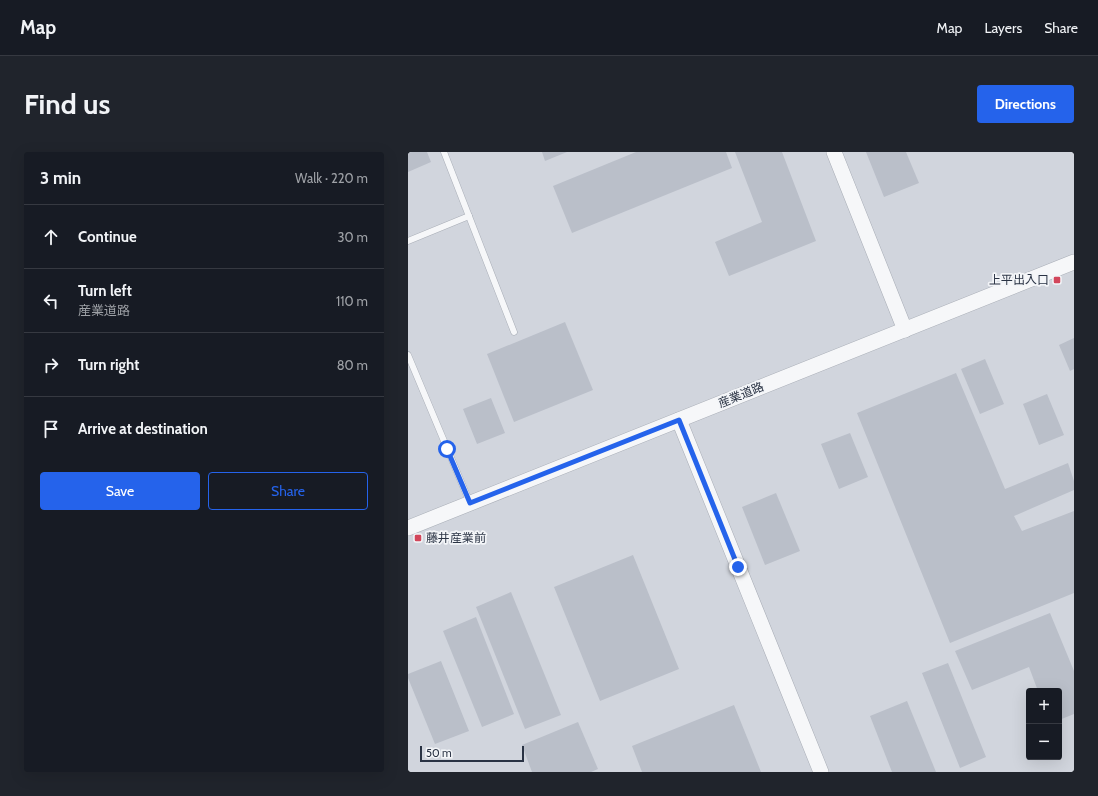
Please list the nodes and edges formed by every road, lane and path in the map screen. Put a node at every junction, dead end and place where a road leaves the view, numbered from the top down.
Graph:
1 (444, 152) edge
2 (834, 152) edge
3 (469, 216) junction
4 (408, 241) edge
5 (1074, 262) edge
6 (905, 330) junction
7 (514, 332) dead end
8 (408, 355) edge
9 (679, 420) junction
10 (470, 503) junction
11 (408, 528) edge
12 (821, 772) edge

1 - 3 lane
2 - 6 street
3 - 4 lane
3 - 7 lane
5 - 6 street, 産業道路
6 - 9 street, 産業道路
8 - 10 lane
9 - 10 street, 産業道路
9 - 12 street
10 - 11 street, 産業道路

